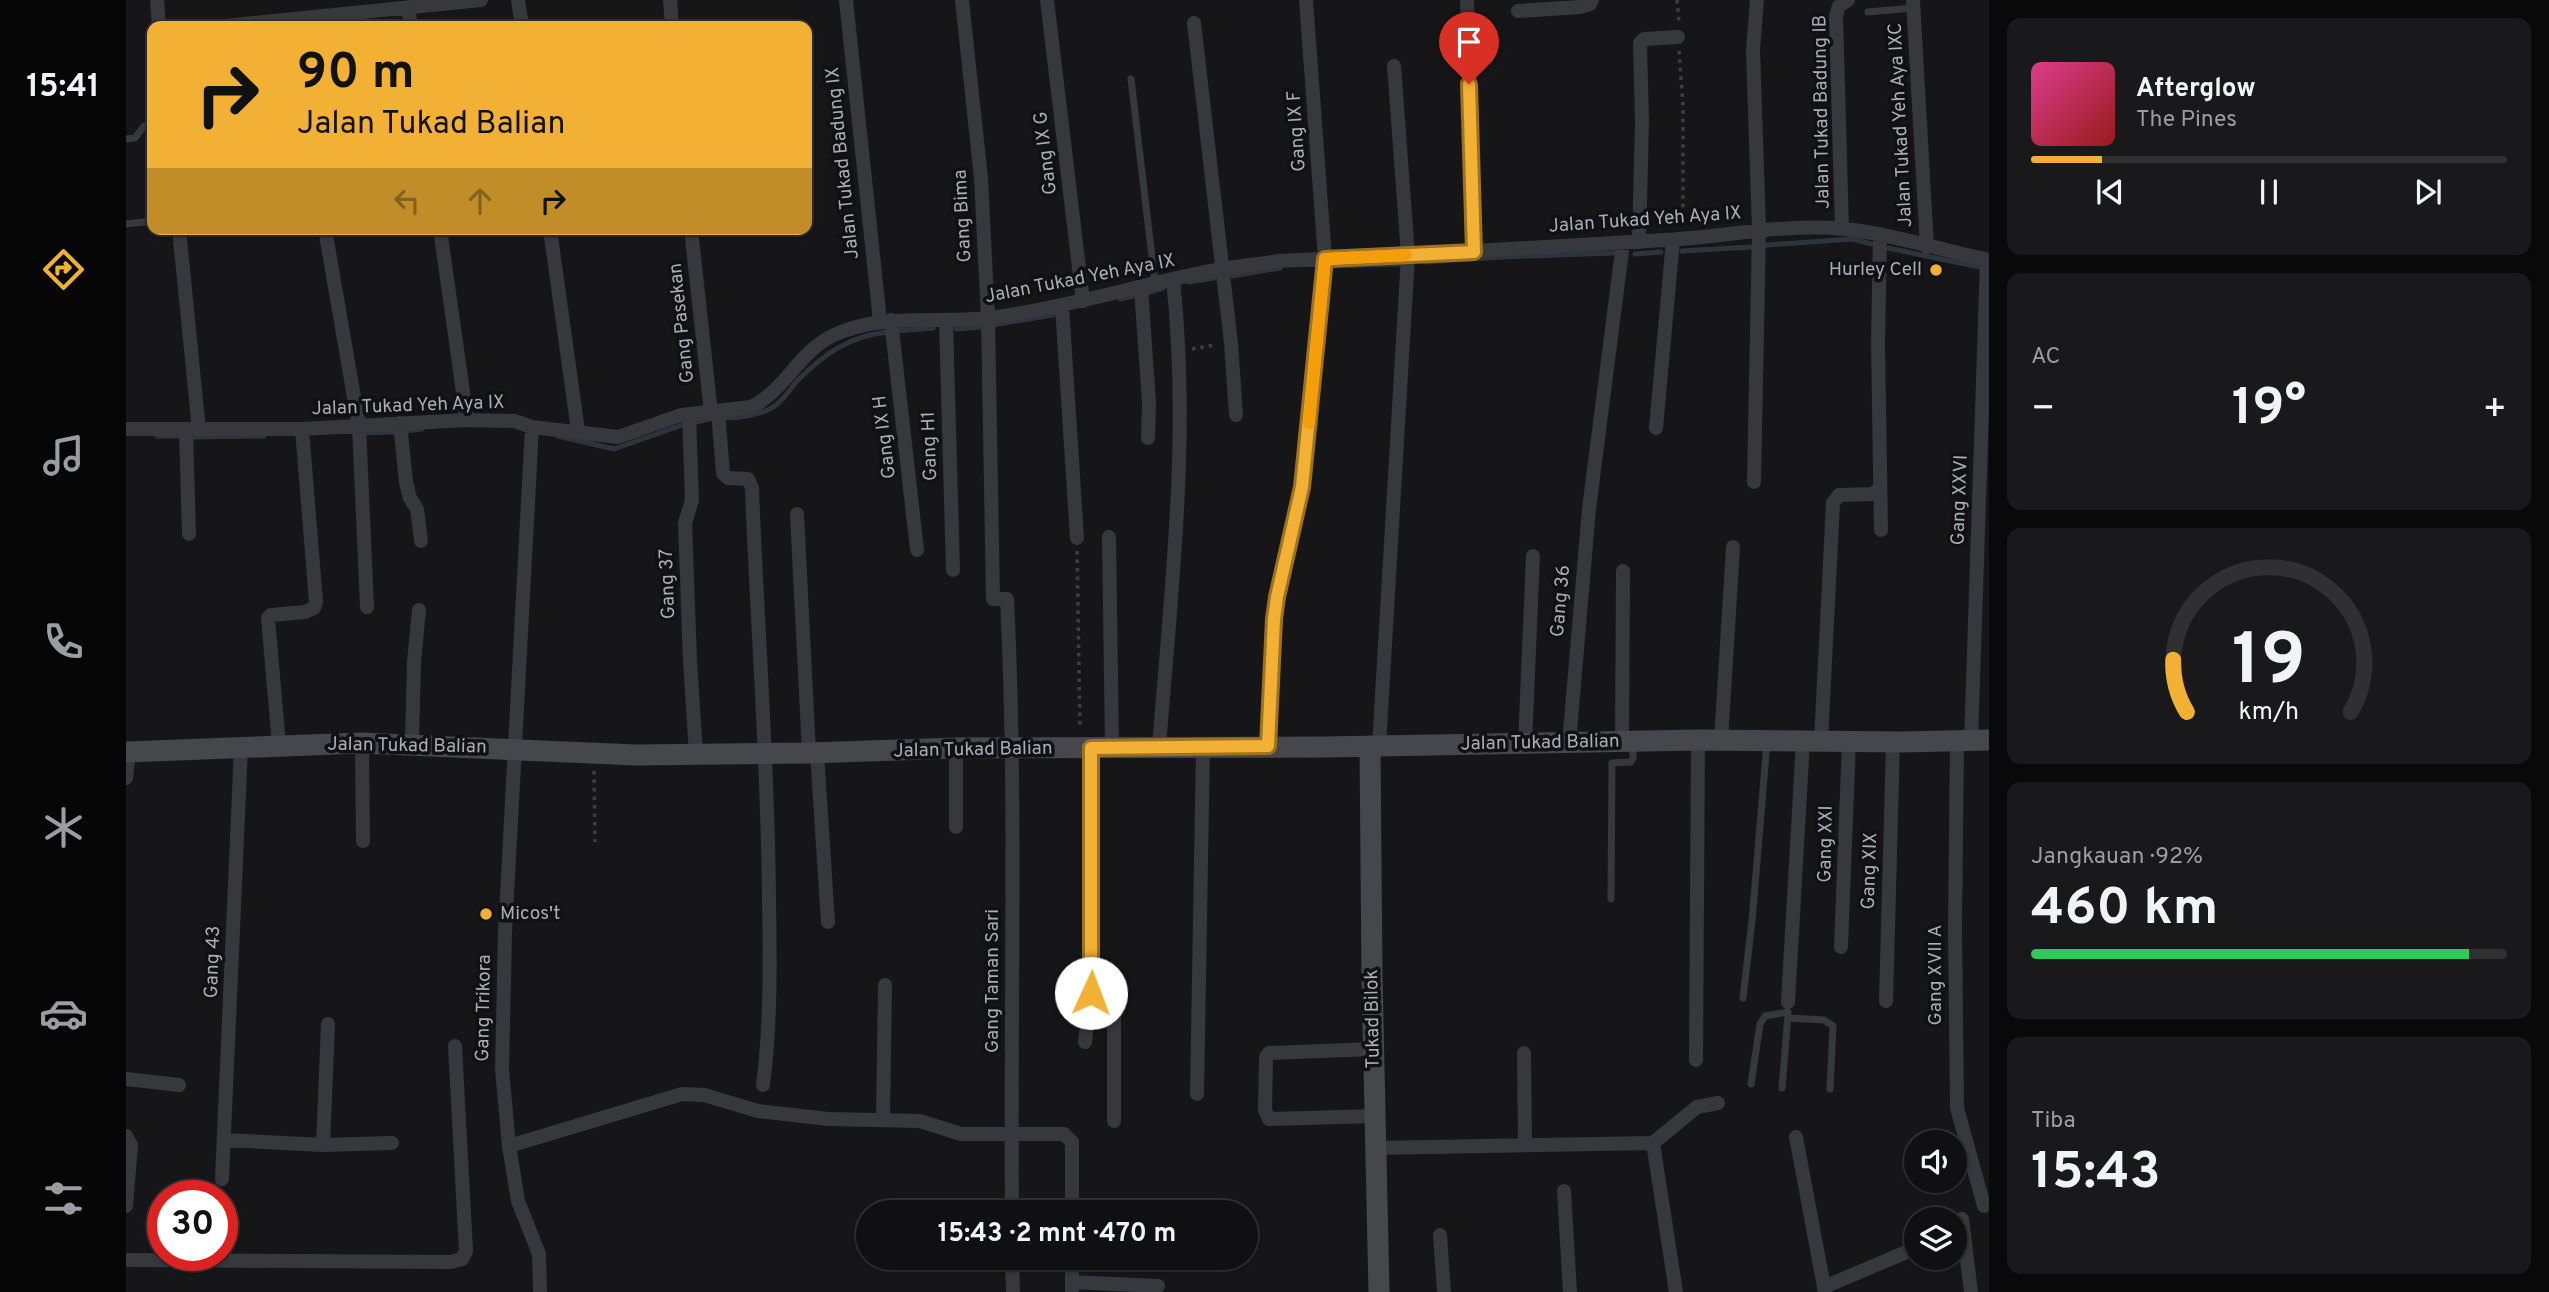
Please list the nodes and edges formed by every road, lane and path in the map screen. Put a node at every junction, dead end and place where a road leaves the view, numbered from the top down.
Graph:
1 (157, 0) edge
2 (481, 0) edge
3 (518, 0) edge
4 (670, 0) edge
5 (846, 0) edge
6 (962, 0) edge
7 (1047, 0) edge
8 (1307, 0) edge
9 (1467, 0) edge
10 (1677, 0) edge
11 (1757, 0) edge
12 (1848, 0) edge
13 (1591, 2) edge
14 (1913, 4) edge
15 (408, 8) junction
16 (1518, 11) dead end
17 (1868, 12) dead end
18 (159, 21) edge
19 (312, 21) edge
20 (410, 21) edge
21 (521, 21) edge
22 (672, 21) edge
23 (1194, 23) dead end
24 (1678, 37) junction
25 (1394, 66) dead end
26 (1131, 79) dead end
27 (147, 126) edge
28 (126, 139) edge
29 (147, 222) edge
30 (126, 224) edge
31 (1842, 229) junction
32 (1759, 230) junction
33 (1880, 234) junction
34 (179, 235) edge
35 (326, 235) edge
36 (441, 235) edge
37 (551, 235) edge
38 (692, 235) edge
39 (1678, 239) junction
40 (1639, 242) junction
41 (1623, 243) junction
42 (1927, 247) junction
43 (1474, 252) junction
44 (1408, 255) junction
45 (1325, 259) junction
46 (1988, 260) edge
47 (1221, 269) junction
48 (1172, 280) junction
49 (1148, 286) junction
50 (1083, 301) junction
51 (1062, 306) junction
52 (988, 318) junction
53 (885, 321) junction
54 (946, 321) junction
55 (1231, 343) junction
56 (1180, 351) junction
57 (714, 413) junction
58 (688, 414) junction
59 (1236, 415) dead end
60 (467, 420) junction
61 (400, 424) junction
62 (359, 426) junction
63 (531, 427) junction
64 (1656, 428) dead end
65 (126, 429) edge
66 (302, 429) junction
67 (192, 430) junction
68 (578, 431) junction
69 (1148, 438) dead end
70 (1754, 482) dead end
71 (1879, 489) junction
72 (797, 514) dead end
73 (1881, 530) dead end
74 (189, 534) dead end
75 (1109, 537) dead end
76 (1077, 538) joint
77 (421, 541) dead end
78 (1733, 547) dead end
79 (918, 550) dead end
80 (1533, 556) dead end
81 (953, 570) dead end
82 (1623, 572) dead end
83 (993, 599) joint
84 (367, 607) dead end
85 (419, 610) dead end
86 (1698, 740) junction
87 (1628, 741) junction
88 (1721, 741) junction
89 (1767, 741) junction
90 (1812, 741) junction
91 (1849, 741) junction
92 (1972, 741) edge
93 (1894, 742) junction
94 (362, 743) junction
95 (412, 743) junction
96 (1525, 743) junction
97 (1569, 743) junction
98 (279, 745) junction
99 (1203, 746) junction
100 (1268, 746) junction
101 (1375, 746) junction
102 (241, 747) junction
103 (1158, 747) junction
104 (956, 748) junction
105 (1095, 748) junction
106 (1013, 749) junction
107 (515, 750) junction
108 (127, 752) edge
109 (813, 753) junction
110 (696, 754) junction
111 (766, 754) junction
112 (594, 766) dead end
113 (126, 778) edge
114 (956, 827) dead end
115 (363, 841) dead end
116 (595, 842) dead end
117 (1611, 899) dead end
118 (828, 922) dead end
119 (1841, 947) dead end
120 (1092, 974) junction
121 (885, 985) dead end
122 (1743, 998) dead end
123 (1886, 1001) dead end
124 (1788, 1011) junction
125 (328, 1024) dead end
126 (1086, 1042) dead end
127 (455, 1046) dead end
128 (1374, 1049) junction
129 (1524, 1053) dead end
130 (1696, 1060) dead end
131 (126, 1079) edge
132 (763, 1084) dead end
133 (1751, 1084) dead end
134 (179, 1085) dead end
135 (1782, 1088) dead end
136 (1830, 1089) dead end
137 (1198, 1094) dead end
138 (1718, 1103) dead end
139 (1375, 1116) junction
140 (883, 1119) junction
141 (1114, 1121) dead end
142 (1011, 1134) junction
143 (126, 1136) edge
144 (1796, 1137) dead end
145 (225, 1140) junction
146 (392, 1143) dead end
147 (1653, 1143) junction
148 (323, 1145) junction
149 (1525, 1145) junction
150 (509, 1146) junction
151 (1376, 1148) junction
152 (222, 1178) dead end
153 (1564, 1191) dead end
154 (1012, 1200) edge
155 (1072, 1200) edge
156 (1986, 1204) edge
157 (126, 1206) edge
158 (1967, 1217) edge
159 (1440, 1236) dead end
160 (1904, 1253) edge
161 (126, 1260) edge
162 (1967, 1269) edge
163 (1012, 1270) edge
164 (1158, 1286) dead end
165 (1072, 1287) edge
166 (1824, 1289) edge
167 (540, 1292) edge
168 (1013, 1292) edge
169 (1378, 1292) edge
170 (1444, 1292) edge
171 (1570, 1292) edge
172 (1676, 1292) edge
173 (1971, 1292) edge

1 - 18 street
2 - 15 street
3 - 21 street
4 - 22 street
5 - 53 street, Jalan Tukad Badung IX
6 - 52 street, Gang Bima
7 - 50 street, Gang IX G
8 - 45 street, Gang IX F
9 - 43 street
10 - 24 path
11 - 32 street
12 - 31 street, Jalan Tukad Badung IB
13 - 16 street
14 - 17 lane
14 - 42 street, Jalan Tukad Yeh Aya IXC
15 - 19 street
15 - 20 street
23 - 47 street
24 - 39 path
24 - 40 street
25 - 44 street
26 - 49 lane
27 - 28 lane
29 - 30 lane
31 - 32 street, Jalan Tukad Yeh Aya IX
31 - 33 street, Jalan Tukad Yeh Aya IX
32 - 39 street, Jalan Tukad Yeh Aya IX
32 - 70 street
33 - 42 street, Jalan Tukad Yeh Aya IX
33 - 71 street
34 - 67 street
35 - 62 street
36 - 60 street
37 - 68 street
38 - 57 street, Gang Pasekan
39 - 40 street, Jalan Tukad Yeh Aya IX
39 - 64 street
40 - 41 street, Jalan Tukad Yeh Aya IX
41 - 43 street, Jalan Tukad Yeh Aya IX
41 - 97 street, Gang 36
42 - 46 street, Jalan Tukad Yeh Aya IX
43 - 44 street, Jalan Tukad Yeh Aya IX
44 - 45 street, Jalan Tukad Yeh Aya IX
44 - 101 street
45 - 47 street, Jalan Tukad Yeh Aya IX
45 - 100 street, Gang IX F
46 - 92 street, Gang XXVI
47 - 48 street, Jalan Tukad Yeh Aya IX
47 - 55 street
48 - 49 street, Jalan Tukad Yeh Aya IX
48 - 56 street
49 - 50 street, Jalan Tukad Yeh Aya IX
49 - 69 street
50 - 51 street, Jalan Tukad Yeh Aya IX
51 - 52 street, Jalan Tukad Yeh Aya IX
51 - 76 street
52 - 54 street, Jalan Tukad Yeh Aya IX
52 - 83 street, Gang Bima
53 - 54 street, Jalan Tukad Yeh Aya IX
53 - 57 street, Jalan Tukad Yeh Aya IX
53 - 79 street, Gang IX H
54 - 81 street, Gang H1
55 - 56 path
55 - 59 street
56 - 103 street
57 - 58 street, Jalan Tukad Yeh Aya IX
57 - 111 street, Gang Pasekan
58 - 68 street, Jalan Tukad Yeh Aya IX
58 - 110 street, Gang 37
60 - 61 street, Jalan Tukad Yeh Aya IX
60 - 63 street, Jalan Tukad Yeh Aya IX
61 - 62 street, Jalan Tukad Yeh Aya IX
61 - 77 street
62 - 66 street, Jalan Tukad Yeh Aya IX
62 - 84 street
63 - 68 street, Jalan Tukad Yeh Aya IX
63 - 107 street, Gang Trikora
65 - 67 street, Jalan Tukad Yeh Aya IX
66 - 67 street, Jalan Tukad Yeh Aya IX
66 - 98 street
67 - 74 street
71 - 73 street
71 - 90 street
72 - 109 street
75 - 105 street
76 - 105 path
78 - 88 street
80 - 96 street
82 - 87 street
83 - 106 street, Gang Taman Sari
85 - 95 street
86 - 87 street, Jalan Tukad Balian
86 - 88 street, Jalan Tukad Balian
86 - 130 street
87 - 97 street, Jalan Tukad Balian
87 - 117 lane
88 - 89 street, Jalan Tukad Balian
89 - 90 street, Jalan Tukad Balian
89 - 122 lane
90 - 91 street, Jalan Tukad Balian
90 - 124 street
91 - 93 street, Jalan Tukad Balian
91 - 119 street, Gang XXI
92 - 93 street, Jalan Tukad Balian
92 - 156 street, Gang XVII A
93 - 123 street, Gang XIX
94 - 95 street, Jalan Tukad Balian
94 - 98 street, Jalan Tukad Balian
94 - 115 street
95 - 107 street, Jalan Tukad Balian
96 - 97 street, Jalan Tukad Balian
96 - 101 street, Jalan Tukad Balian
98 - 102 street, Jalan Tukad Balian
99 - 100 street, Jalan Tukad Balian
99 - 103 street, Jalan Tukad Balian
99 - 137 street
100 - 101 street, Jalan Tukad Balian
101 - 128 street, Tukad Bilok
102 - 108 street, Jalan Tukad Balian
102 - 145 street, Gang 43
103 - 105 street, Jalan Tukad Balian
104 - 106 street, Jalan Tukad Balian
104 - 109 street, Jalan Tukad Balian
104 - 114 street
105 - 106 street, Jalan Tukad Balian
105 - 120 street
106 - 142 street, Gang Taman Sari
107 - 110 street, Jalan Tukad Balian
107 - 150 street, Gang Trikora
108 - 113 street
109 - 111 street, Jalan Tukad Balian
109 - 118 street
110 - 111 street, Jalan Tukad Balian
111 - 132 street
112 - 116 path
120 - 126 street
120 - 141 street
121 - 140 street
124 - 133 lane
124 - 135 lane
124 - 136 lane
125 - 148 street
127 - 161 street
128 - 139 street, Tukad Bilok
128 - 139 street
129 - 149 street
131 - 134 street
138 - 147 street
139 - 151 street, Tukad Bilok
140 - 142 street
140 - 150 street
142 - 154 street, Gang Taman Sari
142 - 155 street
143 - 157 street
144 - 166 street
145 - 148 street
145 - 152 street, Gang 43
146 - 148 street
147 - 149 street
147 - 172 street
149 - 151 street
150 - 167 street, Gang Trikora
151 - 169 street, Tukad Bilok
153 - 171 street
156 - 158 street
159 - 170 street
160 - 166 street
162 - 173 street
163 - 168 street
164 - 165 street

